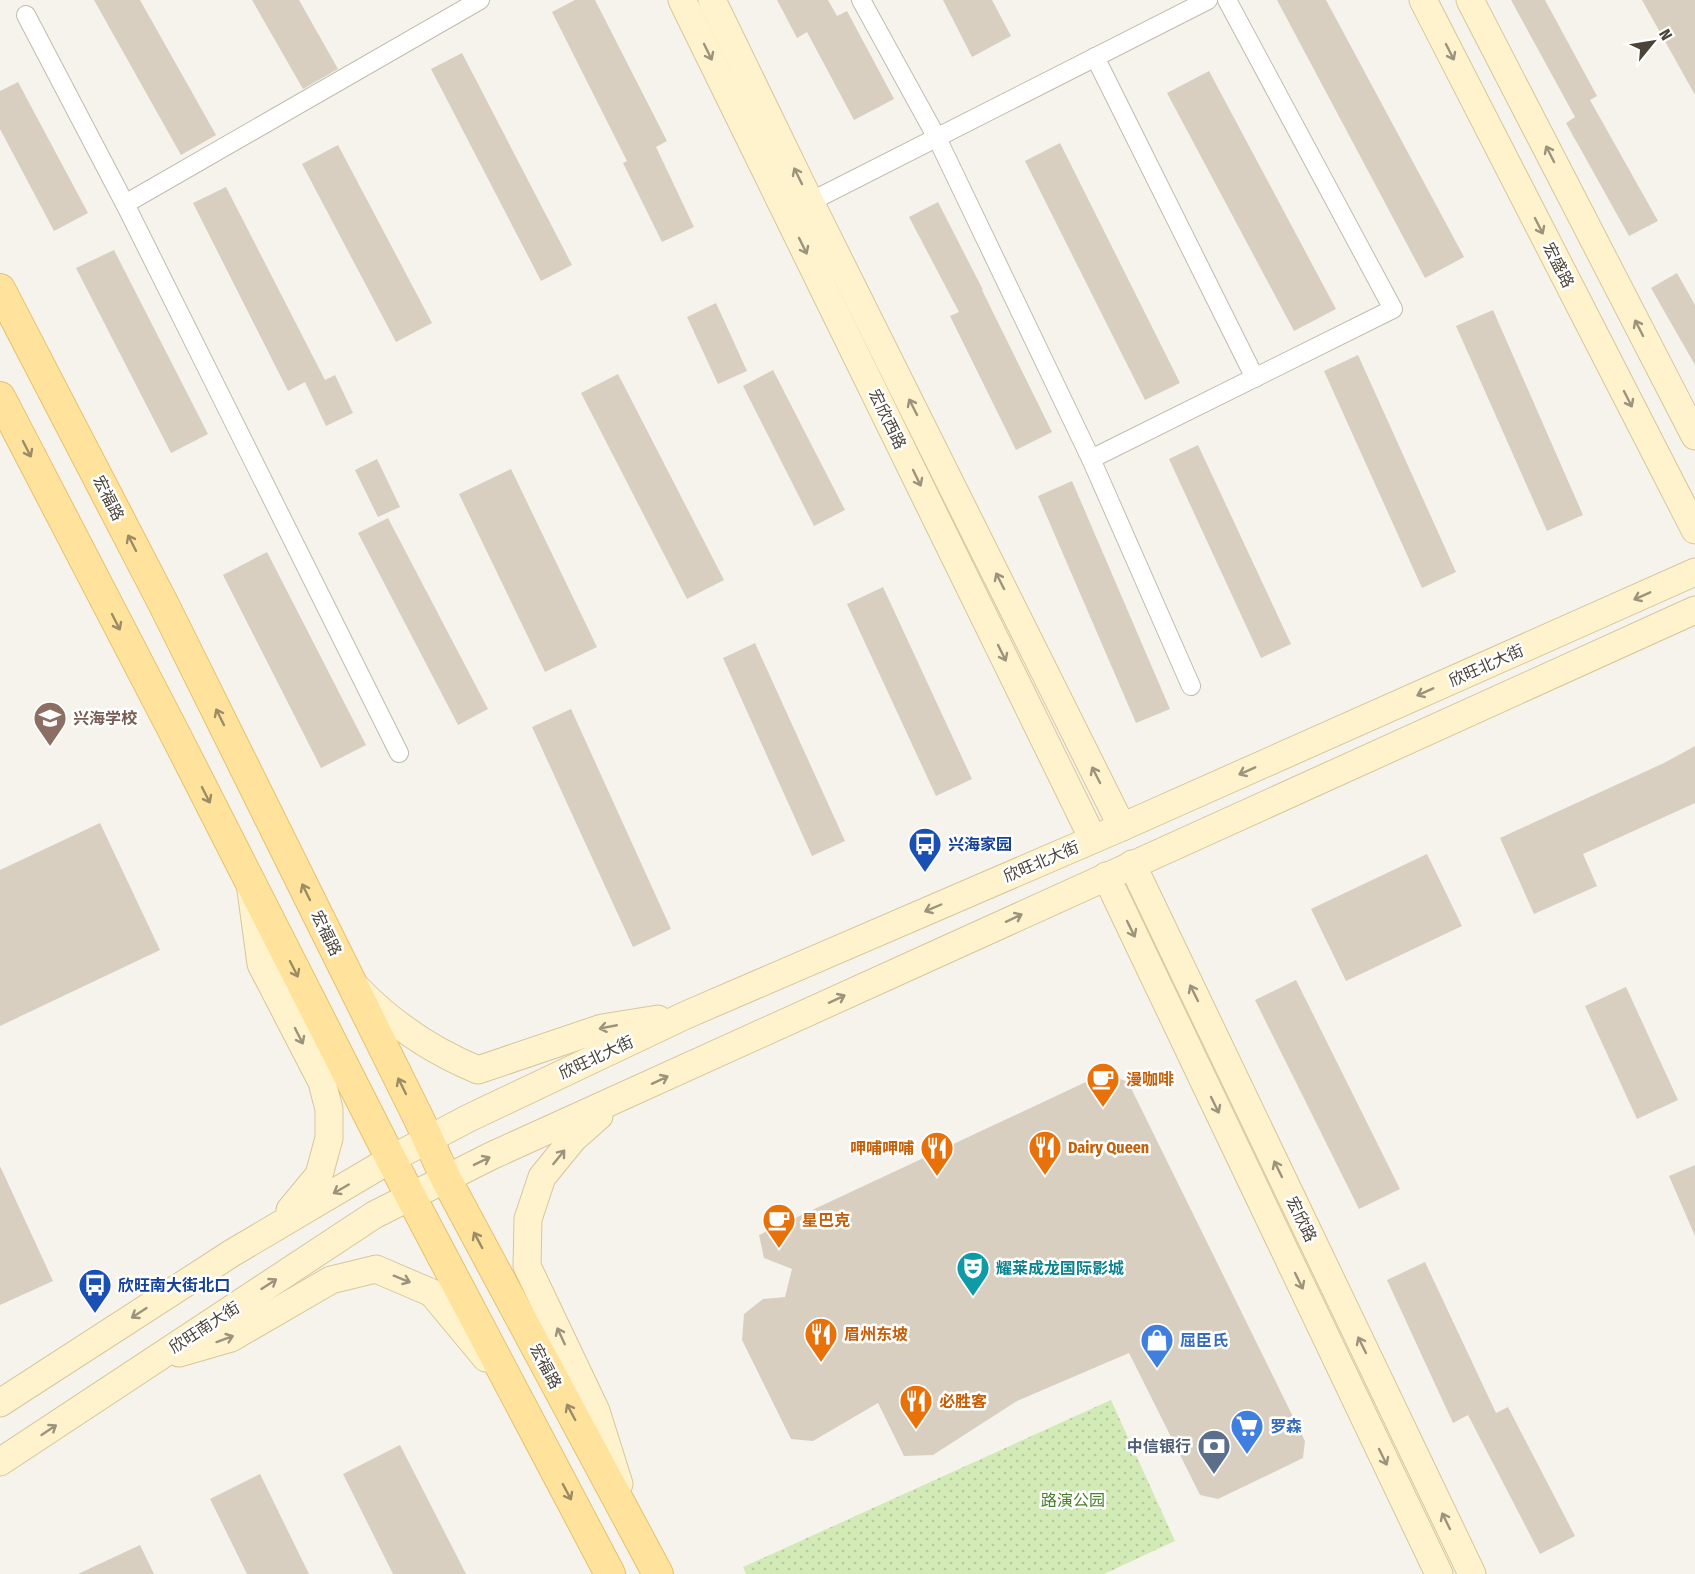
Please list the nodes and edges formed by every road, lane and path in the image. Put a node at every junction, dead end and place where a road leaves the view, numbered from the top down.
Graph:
1 (480, 0) edge
2 (682, 0) edge
3 (712, 0) edge
4 (861, 0) edge
5 (1209, 0) edge
6 (1227, 0) edge
7 (1423, 0) edge
8 (1470, 0) edge
9 (26, 15) dead end
10 (1095, 57) junction
11 (937, 138) junction
12 (125, 204) junction
13 (798, 207) junction
14 (0, 289) edge
15 (1255, 378) junction
16 (0, 397) edge
17 (1695, 436) edge
18 (1091, 459) junction
19 (1695, 530) edge
20 (1695, 572) edge
21 (1695, 610) edge
22 (1191, 686) dead end
23 (399, 753) dead end
24 (1122, 827) junction
25 (1093, 839) junction
26 (1132, 864) junction
27 (1106, 876) junction
28 (250, 883) junction
29 (350, 981) junction
30 (686, 1015) junction
31 (618, 1099) junction
32 (428, 1138) junction
33 (391, 1159) junction
34 (446, 1179) junction
35 (411, 1196) junction
36 (232, 1253) junction
37 (150, 1362) junction
38 (0, 1403) edge
39 (520, 1403) junction
40 (0, 1462) edge
41 (634, 1528) junction
42 (610, 1574) edge
43 (658, 1574) edge
44 (1439, 1574) edge
45 (1472, 1574) edge

1 - 12 street
2 -> 13 main road, 宏欣西路
13 -> 3 main road, 宏欣西路
4 - 11 street
5 - 10 street
6 - 15 street
7 -> 19 main road, 宏盛路
17 -> 8 main road
9 - 12 street
10 - 11 street
10 - 15 street
11 - 13 street
11 - 18 street
12 - 23 street
24 -> 13 main road, 宏欣西路
13 -> 25 main road, 宏欣西路
29 -> 14 main road, 宏福路
15 - 18 street
16 -> 28 main road
18 - 22 street
20 -> 24 main road, 欣旺北大街
21 - 26 main road
24 - 25 main road, 欣旺北大街
25 -> 30 main road, 欣旺北大街
26 - 27 main road
45 -> 26 main road, 宏欣路
31 -> 27 main road
27 -> 44 main road, 宏欣路
28 -> 33 main road
28 -> 36 main road
30 -> 29 main road
32 -> 29 main road, 宏福路
30 - 32 main road, 欣旺北大街
34 -> 31 main road
41 -> 31 main road
32 - 33 main road, 欣旺北大街
32 - 34 main road, 宏福路
33 - 35 main road
33 -> 36 main road
34 - 35 main road
41 -> 34 main road, 宏福路
37 -> 35 main road, 欣旺南大街
35 - 39 main road
36 -> 38 main road
37 -> 39 main road
40 -> 37 main road, 欣旺南大街
39 -> 42 main road
41 - 43 main road, 宏福路

